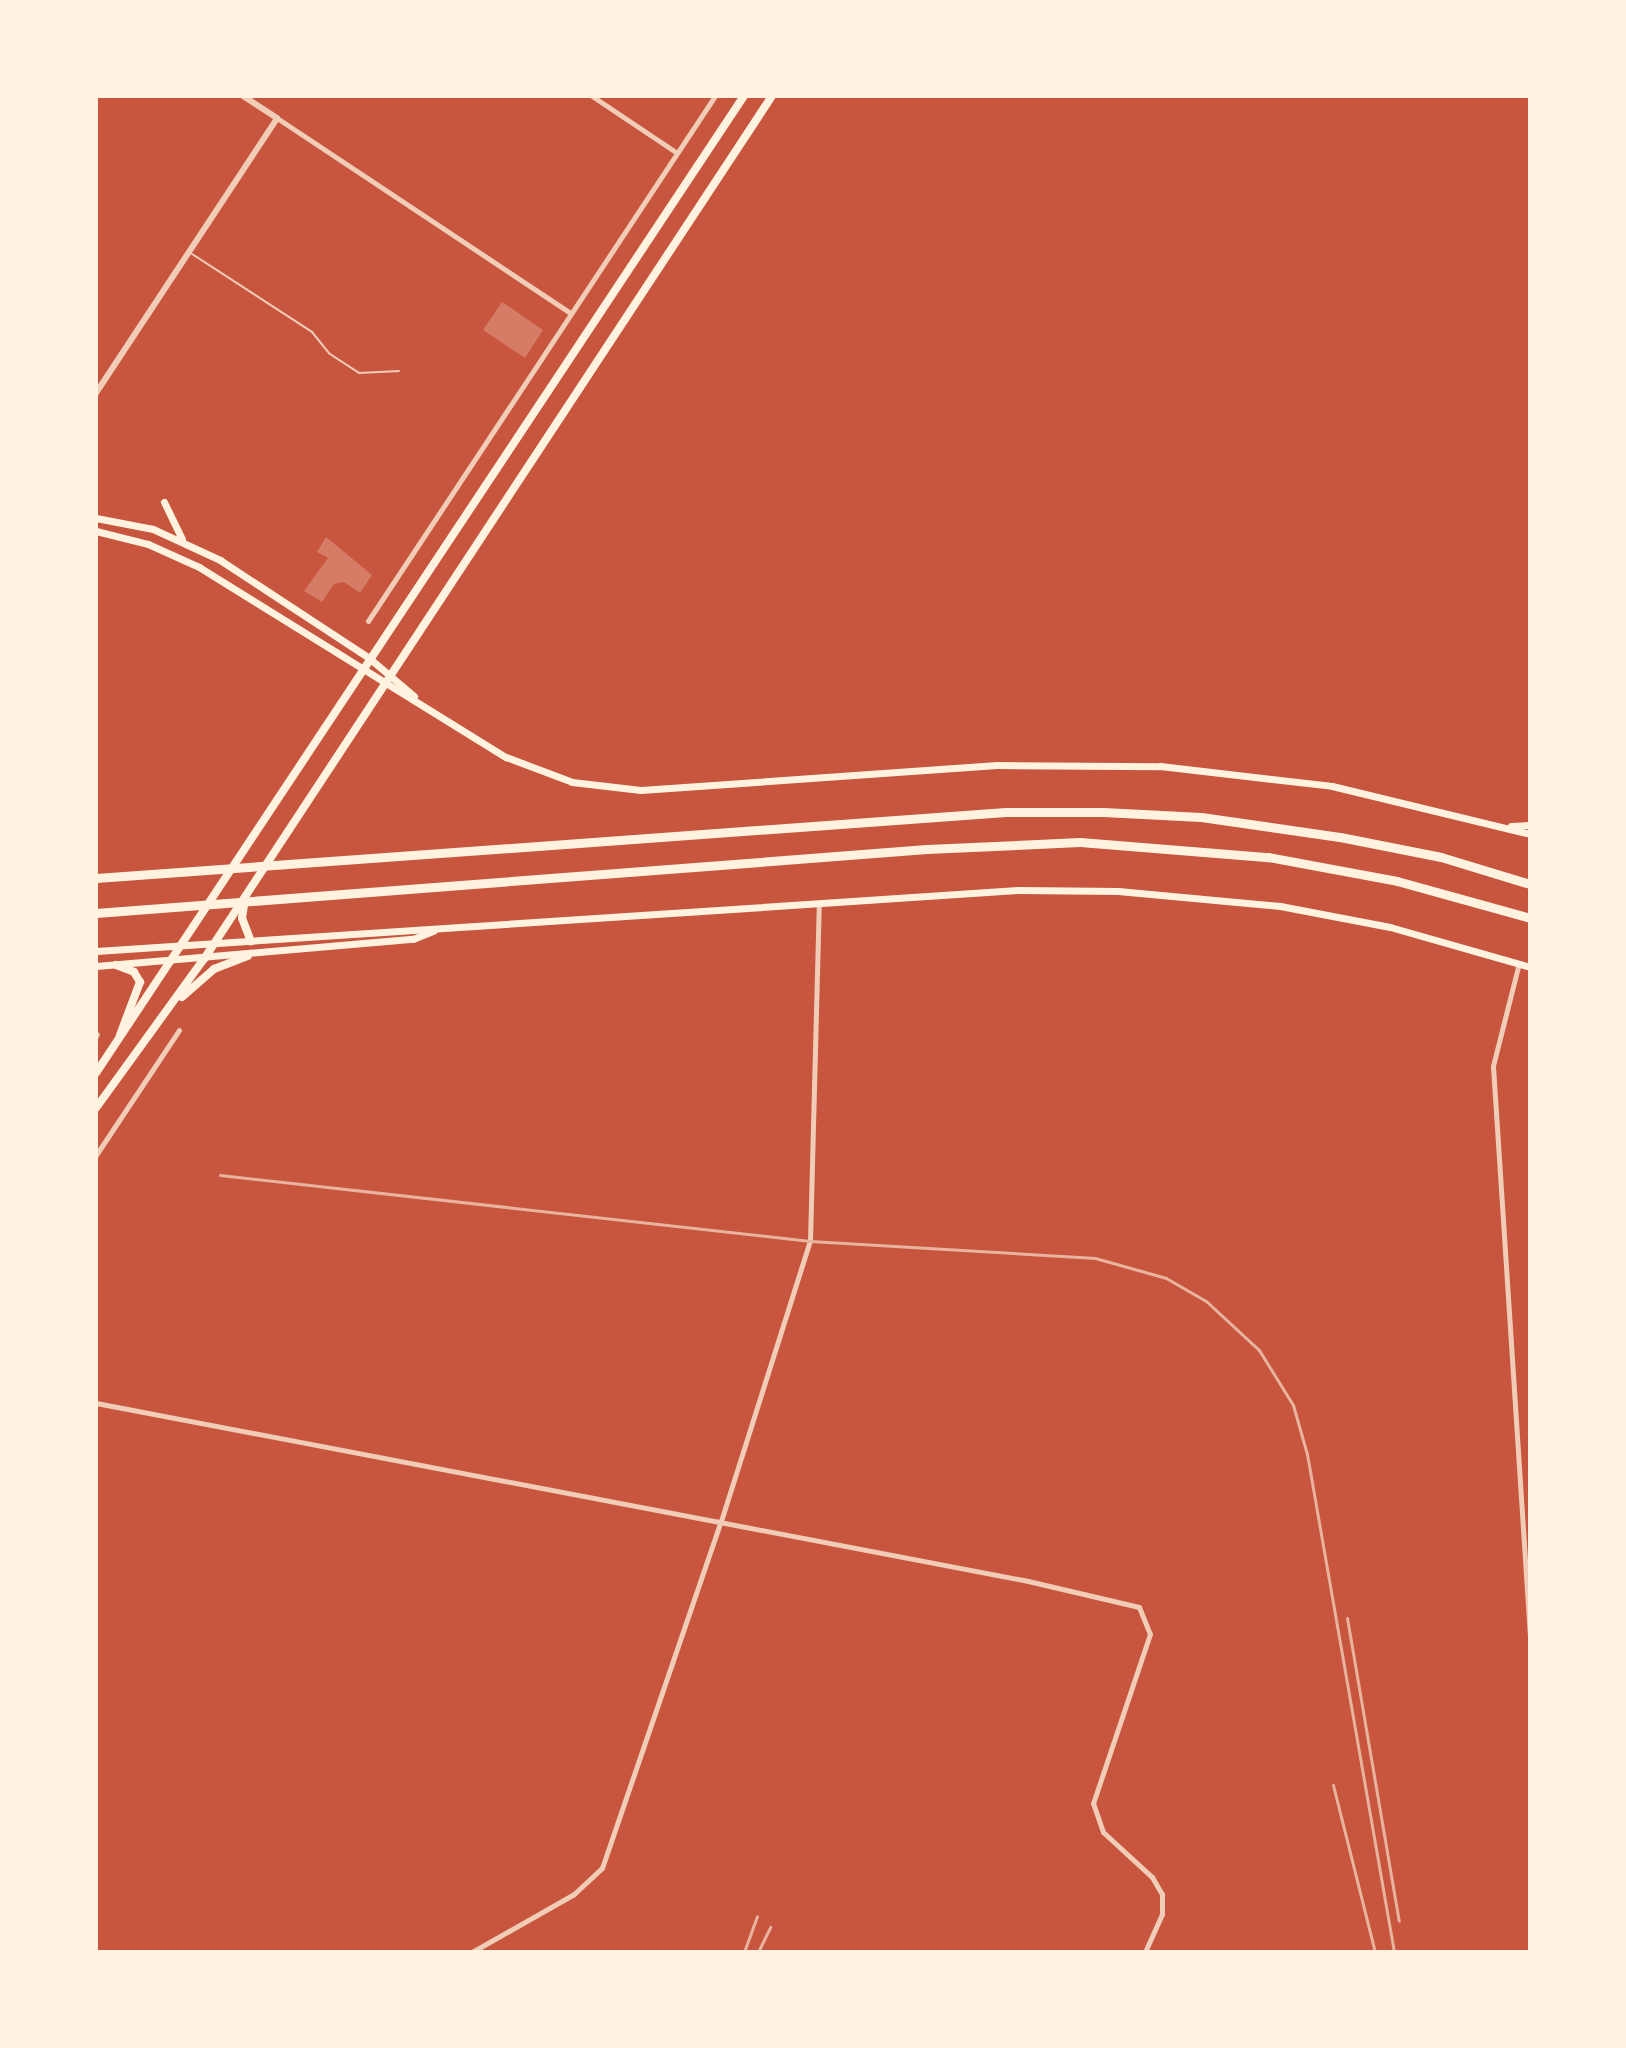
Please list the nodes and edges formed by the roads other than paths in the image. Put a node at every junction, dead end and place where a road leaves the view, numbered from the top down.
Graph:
1 (243, 96) edge
2 (592, 96) edge
3 (715, 96) edge
4 (744, 96) edge
5 (772, 96) edge
6 (277, 118) junction
7 (677, 153) junction
8 (188, 252) junction
9 (571, 313) junction
10 (399, 371) dead end
11 (96, 393) edge
12 (164, 502) dead end
13 (96, 518) edge
14 (96, 531) edge
15 (186, 542) junction
16 (368, 621) dead end
17 (369, 658) junction
18 (360, 671) junction
19 (393, 675) junction
20 (385, 686) junction
21 (418, 700) junction
22 (1501, 825) junction
23 (1530, 825) edge
24 (1530, 834) edge
25 (96, 878) edge
26 (1530, 884) edge
27 (247, 891) junction
28 (819, 903) junction
29 (96, 913) edge
30 (1530, 918) edge
31 (435, 930) junction
32 (353, 933) junction
33 (217, 939) junction
34 (251, 941) junction
35 (182, 945) junction
36 (354, 945) junction
37 (96, 951) edge
38 (248, 956) junction
39 (204, 959) junction
40 (172, 960) junction
41 (1519, 963) junction
42 (116, 965) junction
43 (96, 966) edge
44 (1530, 967) edge
45 (171, 1006) junction
46 (179, 1030) dead end
47 (120, 1036) junction
48 (96, 1073) edge
49 (96, 1108) edge
50 (96, 1155) edge
51 (96, 1403) edge
52 (721, 1521) junction
53 (1530, 1636) edge
54 (472, 1952) edge
55 (1145, 1952) edge

1 - 6 street
2 - 7 street
3 - 7 street
4 - 17 main road
5 - 19 main road
6 - 8 street
6 - 9 street
7 - 9 street
8 - 10 lane
8 - 11 street
9 - 16 street
12 - 15 main road
13 - 15 main road
14 - 18 main road
15 - 17 main road
17 - 18 main road
17 - 19 main road
18 - 20 main road
18 - 35 main road
19 - 20 main road
19 - 21 main road
20 - 21 main road
20 - 27 main road
21 - 22 main road
22 - 23 main road
22 - 24 main road
25 - 26 highway
27 - 33 main road
27 - 34 main road
28 - 31 main road
28 - 41 main road
28 - 52 street
29 - 30 highway
31 - 32 main road
31 - 36 main road
32 - 34 main road
32 - 36 main road
33 - 34 main road
33 - 35 main road
33 - 39 main road
35 - 37 main road
35 - 40 main road
36 - 38 main road
38 - 39 main road
38 - 45 main road
39 - 40 main road
39 - 45 main road
40 - 42 main road
40 - 47 main road
41 - 44 main road
41 - 53 street
42 - 43 main road
42 - 47 main road
45 - 49 main road
46 - 50 street
47 - 48 main road
51 - 52 street
52 - 54 street
52 - 55 street

